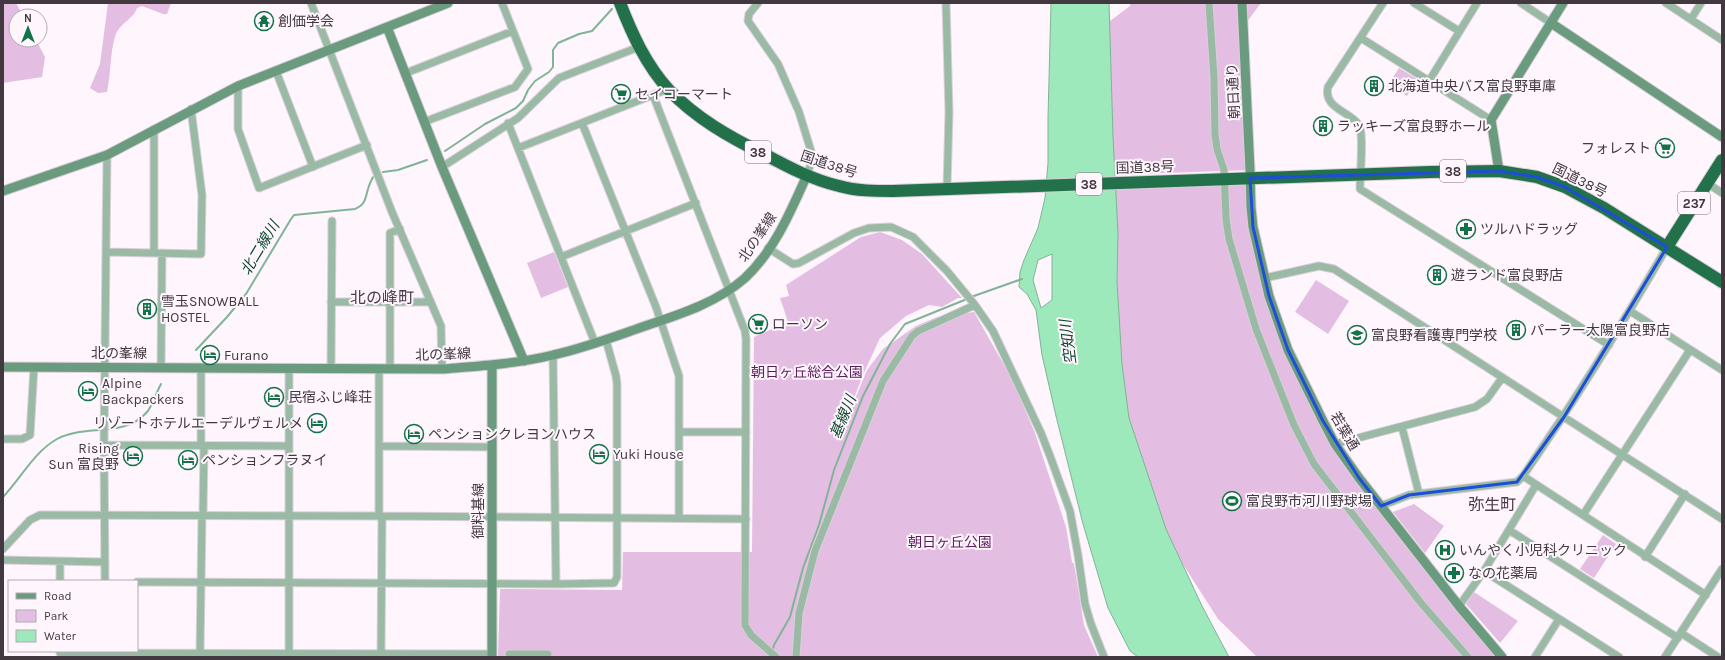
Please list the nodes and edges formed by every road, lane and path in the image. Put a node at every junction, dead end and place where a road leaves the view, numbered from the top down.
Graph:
1 (312, 3) edge
2 (448, 3) edge
3 (502, 3) edge
4 (620, 3) edge
5 (758, 3) edge
6 (946, 3) edge
7 (1209, 3) edge
8 (1242, 3) edge
9 (1383, 3) edge
10 (1414, 3) edge
11 (1476, 3) edge
12 (1520, 3) edge
13 (1563, 3) edge
14 (1666, 3) edge
15 (1702, 3) edge
16 (1691, 19) junction
17 (1551, 22) junction
18 (387, 27) junction
19 (513, 31) junction
20 (1459, 31) junction
21 (1361, 38) junction
22 (1722, 40) edge
23 (639, 47) junction
24 (330, 49) junction
25 (276, 71) junction
26 (406, 73) junction
27 (1429, 81) junction
28 (238, 86) junction
29 (668, 89) junction
30 (653, 95) junction
31 (191, 110) junction
32 (1491, 120) junction
33 (424, 122) junction
34 (508, 123) junction
35 (582, 123) junction
36 (154, 129) junction
37 (1722, 137) edge
38 (367, 145) junction
39 (518, 148) junction
40 (107, 155) junction
41 (1722, 160) edge
42 (313, 167) junction
43 (442, 167) junction
44 (1499, 171) junction
45 (807, 175) junction
46 (1360, 175) junction
47 (1250, 178) junction
48 (1222, 179) junction
49 (1707, 183) junction
50 (947, 188) junction
51 (3, 191) edge
52 (1722, 193) edge
53 (696, 203) junction
54 (332, 221) dead end
55 (400, 229) junction
56 (626, 231) junction
57 (1667, 247) junction
58 (768, 248) junction
59 (106, 252) junction
60 (154, 253) junction
61 (162, 253) junction
62 (561, 257) junction
63 (1265, 278) junction
64 (1722, 282) edge
65 (730, 289) junction
66 (331, 302) junction
67 (390, 302) junction
68 (431, 302) junction
69 (975, 305) junction
70 (1630, 311) junction
71 (660, 321) junction
72 (606, 340) junction
73 (595, 343) junction
74 (1609, 345) junction
75 (1690, 350) junction
76 (553, 355) junction
77 (524, 361) junction
78 (492, 366) junction
79 (3, 367) edge
80 (34, 367) junction
81 (105, 367) junction
82 (161, 368) junction
83 (201, 368) junction
84 (289, 368) junction
85 (331, 369) junction
86 (379, 369) junction
87 (390, 369) junction
88 (442, 369) junction
89 (1722, 370) edge
90 (1502, 378) junction
91 (1564, 417) junction
92 (1402, 427) junction
93 (680, 432) junction
94 (746, 432) junction
95 (3, 439) edge
96 (1335, 444) junction
97 (104, 445) junction
98 (202, 446) junction
99 (289, 446) junction
100 (379, 446) junction
101 (492, 447) junction
102 (1623, 456) junction
103 (1523, 476) junction
104 (1536, 485) junction
105 (1419, 494) junction
106 (1685, 494) junction
107 (1382, 506) junction
108 (1584, 515) junction
109 (104, 516) junction
110 (202, 516) junction
111 (289, 516) junction
112 (381, 516) junction
113 (492, 518) junction
114 (556, 518) junction
115 (617, 518) junction
116 (679, 518) junction
117 (746, 519) junction
118 (1722, 519) edge
119 (1509, 530) junction
120 (3, 549) edge
121 (1645, 557) junction
122 (3, 560) edge
123 (60, 562) junction
124 (105, 562) junction
125 (1722, 569) edge
126 (1484, 571) junction
127 (60, 580) edge
128 (105, 580) edge
129 (138, 582) edge
130 (200, 582) junction
131 (289, 583) junction
132 (381, 584) junction
133 (492, 584) junction
134 (556, 584) junction
135 (1706, 595) junction
136 (1459, 606) junction
137 (1559, 619) junction
138 (1679, 636) junction
139 (60, 652) edge
140 (105, 652) edge
141 (200, 653) junction
142 (289, 653) junction
143 (509, 654) dead end
144 (548, 654) dead end
145 (156, 655) edge
146 (381, 655) edge
147 (492, 655) edge
148 (776, 657) edge
149 (796, 657) edge
150 (1104, 657) edge
151 (1468, 657) edge
152 (1502, 657) edge
153 (1535, 657) edge
154 (1619, 657) edge
155 (1665, 657) edge
156 (1718, 657) edge

1 - 24 street
2 - 18 street
3 - 19 street
4 - 23 highway, 国道38号 / 38
5 - 45 street
6 - 50 street
7 - 48 street
8 - 47 street, 朝日通り
9 - 21 street
10 - 20 street
11 - 20 street
12 - 17 street
13 - 17 street
14 - 16 street
15 - 16 street
16 - 22 street
17 - 32 street
17 - 37 street
18 - 24 street
18 - 26 street
19 - 26 street
19 - 33 street
20 - 27 street
21 - 27 street
21 - 46 street
23 - 29 highway, 国道38号 / 38
23 - 34 street
24 - 25 street
24 - 38 street
25 - 28 street
25 - 42 street
26 - 33 street
27 - 32 street
28 - 31 street
28 - 42 street
29 - 30 street
29 - 45 highway, 国道38号 / 38
30 - 35 street
30 - 53 street
31 - 36 street
31 - 61 street
32 - 44 street
33 - 43 street
34 - 39 street
34 - 43 street
35 - 39 street
35 - 56 street
36 - 40 street
36 - 60 street
38 - 42 street
38 - 55 street
39 - 62 street
40 - 51 street
40 - 59 street
41 - 49 highway, 237
43 - 77 street
44 - 46 highway, 国道38号 / 38
44 - 57 highway, 国道38号 / 38
45 - 50 highway, 国道38号 / 38
45 - 58 street, 北の峯線
46 - 47 highway, 国道38号 / 38
46 - 74 street
47 - 48 highway, 国道38号 / 38
47 - 63 street, 若葉通
48 - 50 highway, 国道38号 / 38
48 - 151 street
49 - 52 street
49 - 57 highway, 237
53 - 56 street
53 - 65 street
54 - 66 street
55 - 67 street
55 - 68 street
56 - 62 street
56 - 71 street
57 - 64 highway, 国道38号 / 38
57 - 70 street
58 - 65 street, 北の峯線
58 - 69 street
59 - 60 street
59 - 81 street
60 - 61 street
61 - 82 street
62 - 73 street
63 - 90 street
63 - 96 street, 若葉通
65 - 71 street, 北の峯線
65 - 94 street
66 - 67 street
66 - 85 street
67 - 68 street
67 - 87 street
68 - 88 street
69 - 149 street
69 - 150 street
70 - 74 street
70 - 75 street
71 - 72 street, 北の峯線
71 - 93 street
72 - 73 street, 北の峯線
72 - 115 street
73 - 76 street, 北の峯線
74 - 91 street
75 - 89 street
75 - 102 street
76 - 77 street, 北の峯線
76 - 114 street
77 - 78 street, 北の峯線
78 - 88 street, 北の峯線
78 - 101 street, 御料基線
79 - 80 street, 北の峯線
80 - 81 street, 北の峯線
80 - 95 street
81 - 82 street, 北の峯線
81 - 97 street
82 - 83 street, 北の峯線
83 - 84 street, 北の峯線
83 - 98 street
84 - 85 street, 北の峯線
84 - 99 street
85 - 86 street, 北の峯線
86 - 87 street, 北の峯線
86 - 100 street
87 - 88 street, 北の峯線
90 - 91 street
90 - 92 street
91 - 102 street
91 - 103 street
92 - 96 street
92 - 105 street
93 - 94 street
93 - 116 street
94 - 117 street
96 - 107 street, 若葉通
97 - 98 street
97 - 109 street
98 - 99 street
98 - 110 street
99 - 111 street
100 - 101 street
100 - 112 street
101 - 113 street, 御料基線
102 - 106 street
102 - 108 street
103 - 104 street
103 - 105 street
104 - 108 street
104 - 119 street
105 - 107 street
106 - 118 street
106 - 121 street
107 - 136 street, 若葉通
108 - 121 street
109 - 110 street
109 - 120 street
109 - 124 street
110 - 111 street
110 - 130 street
111 - 112 street
111 - 131 street
112 - 113 street
112 - 132 street
113 - 114 street
113 - 133 street, 御料基線
114 - 115 street
114 - 134 street
115 - 116 street
115 - 134 street
116 - 117 street
117 - 148 street
119 - 126 street
119 - 138 street
121 - 135 street
122 - 123 street
123 - 124 street
123 - 127 street
124 - 128 street
125 - 135 street
126 - 136 street
126 - 137 street
129 - 130 street
130 - 131 street
130 - 141 street
131 - 132 street
131 - 142 street
132 - 133 street
132 - 146 street
133 - 134 street
133 - 147 street, 御料基線
135 - 138 street
136 - 152 street, 若葉通
137 - 153 street
137 - 154 street
138 - 155 street
138 - 156 street
139 - 140 street
140 - 145 street
141 - 142 street
141 - 145 street
142 - 146 street
143 - 144 street
146 - 147 street

